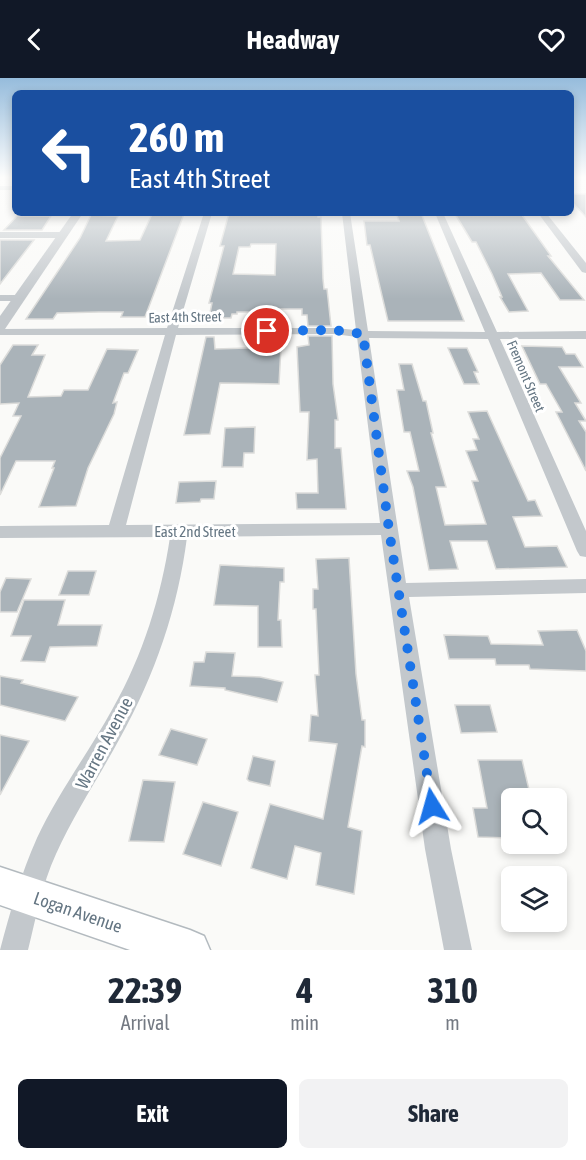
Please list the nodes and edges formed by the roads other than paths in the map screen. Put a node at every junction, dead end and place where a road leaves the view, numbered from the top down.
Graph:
1 (75, 218) edge
2 (207, 218) edge
3 (347, 218) edge
4 (441, 218) edge
5 (546, 218) edge
6 (0, 235) edge
7 (63, 235) junction
8 (586, 270) edge
9 (0, 298) edge
10 (18, 298) junction
11 (0, 326) edge
12 (0, 332) edge
13 (171, 333) junction
14 (363, 334) junction
15 (493, 335) junction
16 (586, 335) edge
17 (389, 530) junction
18 (116, 531) junction
19 (179, 531) junction
20 (0, 532) edge
21 (586, 551) edge
22 (586, 586) edge
23 (400, 590) junction
24 (14, 891) edge
25 (14, 950) edge
26 (190, 950) edge
27 (458, 950) edge

1 - 7 street
2 - 13 street
3 - 14 street
4 - 15 street, Fremont Street
5 - 8 street
6 - 7 street
7 - 10 street
9 - 10 street
10 - 11 street
12 - 13 street, East 4th Street
13 - 14 street, East 4th Street
13 - 18 street
14 - 15 street, East 4th Street
14 - 17 street
15 - 16 street, East 4th Street
15 - 21 street, Fremont Street
17 - 19 street, East 2nd Street
17 - 23 street
18 - 19 street, East 2nd Street
18 - 20 street, East 2nd Street
19 - 24 street, Warren Avenue
22 - 23 street
23 - 27 street
24 - 25 street, Warren Avenue
24 - 26 main road, Logan Avenue

